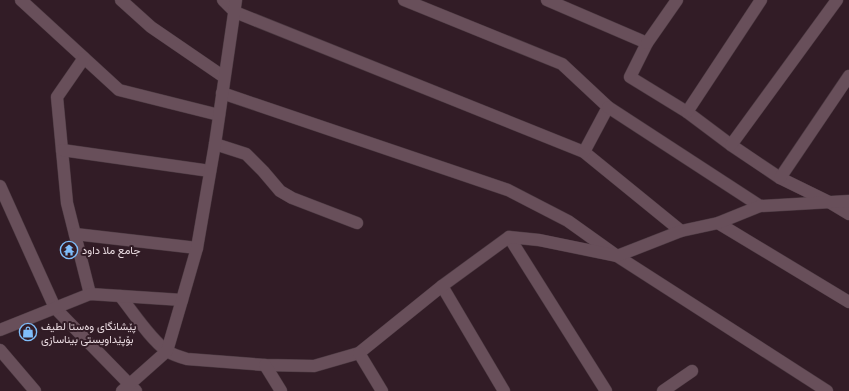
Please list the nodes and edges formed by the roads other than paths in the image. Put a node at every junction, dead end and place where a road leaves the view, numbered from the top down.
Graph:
1 (21, 0) edge
2 (121, 0) edge
3 (223, 0) edge
4 (236, 0) edge
5 (404, 0) edge
6 (547, 0) edge
7 (677, 0) edge
8 (761, 0) edge
9 (837, 0) edge
10 (235, 12) junction
11 (647, 43) junction
12 (84, 58) junction
13 (849, 76) edge
14 (224, 77) junction
15 (222, 93) junction
16 (608, 107) junction
17 (687, 112) junction
18 (219, 115) junction
19 (215, 144) junction
20 (731, 145) junction
21 (62, 150) junction
22 (584, 152) junction
23 (210, 171) junction
24 (780, 178) junction
25 (0, 186) edge
26 (829, 202) junction
27 (849, 202) edge
28 (760, 206) junction
29 (849, 214) edge
30 (718, 222) junction
31 (357, 223) dead end
32 (681, 231) junction
33 (75, 234) junction
34 (509, 237) junction
35 (197, 248) junction
36 (617, 256) junction
37 (442, 286) junction
38 (90, 294) junction
39 (120, 296) junction
40 (182, 300) junction
41 (849, 302) edge
42 (55, 308) junction
43 (0, 330) edge
44 (0, 350) edge
45 (167, 351) junction
46 (359, 353) junction
47 (265, 364) junction
48 (692, 371) dead end
49 (129, 389) edge
50 (376, 389) edge
51 (35, 391) edge
52 (281, 391) edge
53 (504, 391) edge
54 (606, 391) edge
55 (663, 391) edge
56 (827, 391) edge

1 - 12 street
2 - 14 street
3 - 10 street
4 - 10 street
5 - 16 street
6 - 11 street
7 - 11 street
8 - 17 street
9 - 20 street
10 - 14 street
10 - 22 street
11 - 17 street
12 - 18 street
12 - 21 street
13 - 24 street
14 - 15 street
15 - 18 street
15 - 36 street
16 - 22 street
16 - 28 street
17 - 20 street
18 - 19 street
19 - 23 street
19 - 31 street
20 - 24 street
21 - 23 street
21 - 33 street
22 - 32 street
23 - 35 street
24 - 26 street
25 - 42 street
26 - 27 street
26 - 28 street
26 - 29 street
28 - 30 street
30 - 32 street
30 - 41 street
32 - 36 street
33 - 35 street
33 - 38 street
34 - 36 street
34 - 37 street
34 - 54 street
35 - 40 street
36 - 56 street
37 - 46 street
37 - 53 street
38 - 39 street
38 - 42 street
39 - 40 street
39 - 45 street
40 - 45 street
42 - 43 street
42 - 49 street
44 - 51 street
45 - 47 street
45 - 49 street
46 - 47 street
46 - 50 street
47 - 52 street
48 - 55 street

